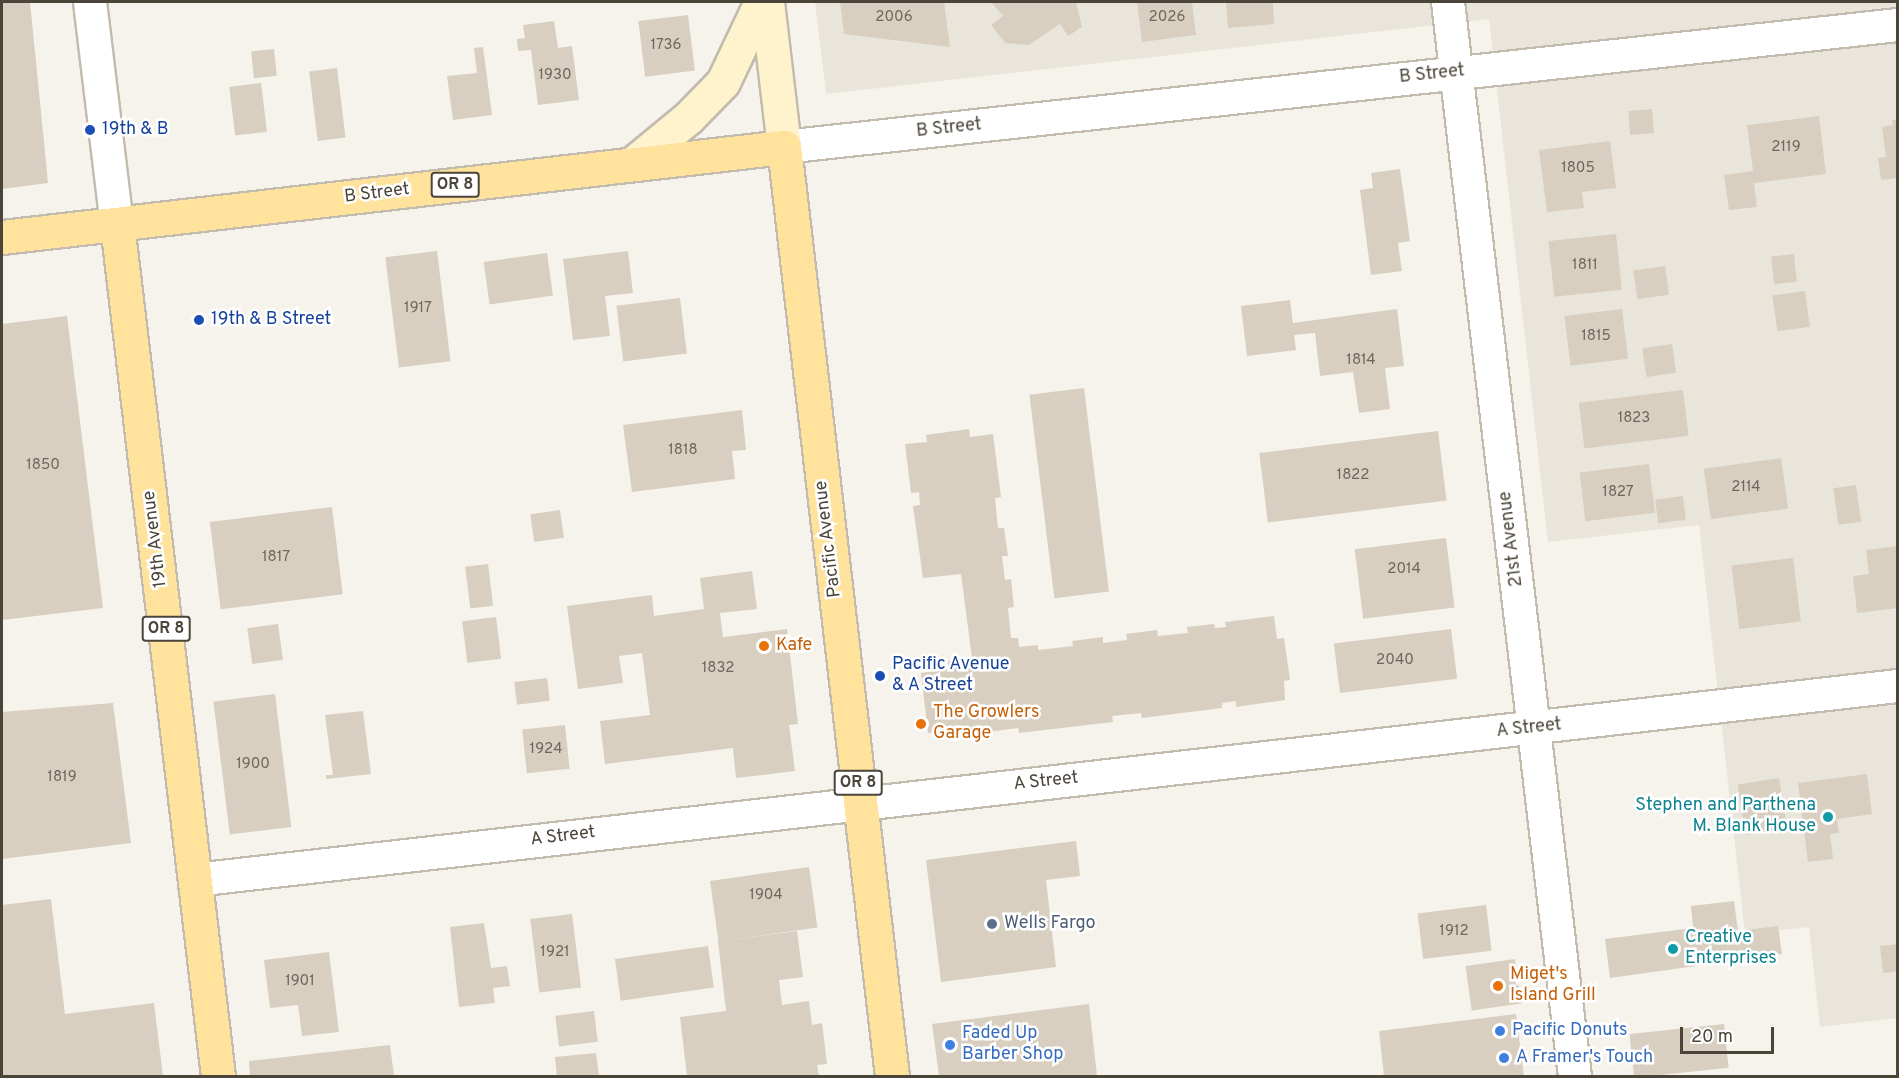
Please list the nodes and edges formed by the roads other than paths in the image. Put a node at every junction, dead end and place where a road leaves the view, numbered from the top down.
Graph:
1 (90, 2) edge
2 (761, 2) edge
3 (766, 2) edge
4 (1448, 2) edge
5 (1898, 25) edge
6 (1456, 72) junction
7 (784, 147) junction
8 (632, 164) junction
9 (117, 224) junction
10 (2, 237) edge
11 (1898, 686) edge
12 (1534, 728) junction
13 (860, 803) junction
14 (195, 880) junction
15 (218, 1077) edge
16 (892, 1077) edge
17 (1575, 1077) edge

1 - 9 street, 19th Avenue
2 - 8 main road
3 - 7 main road, Pacific Avenue / OR 8
4 - 6 street, 21st Avenue
5 - 6 street, B Street
6 - 7 street, B Street
6 - 12 street, 21st Avenue
7 - 8 main road, B Street
7 - 13 main road, Pacific Avenue / OR 8
8 - 9 main road, B Street / OR 8
9 - 10 main road, B Street
9 - 14 main road, 19th Avenue / OR 8
11 - 12 street, A Street
12 - 13 street, A Street
12 - 17 street, 21st Avenue
13 - 14 street, A Street
13 - 16 main road, Pacific Avenue / OR 8
14 - 15 main road, 19th Avenue / OR 8

